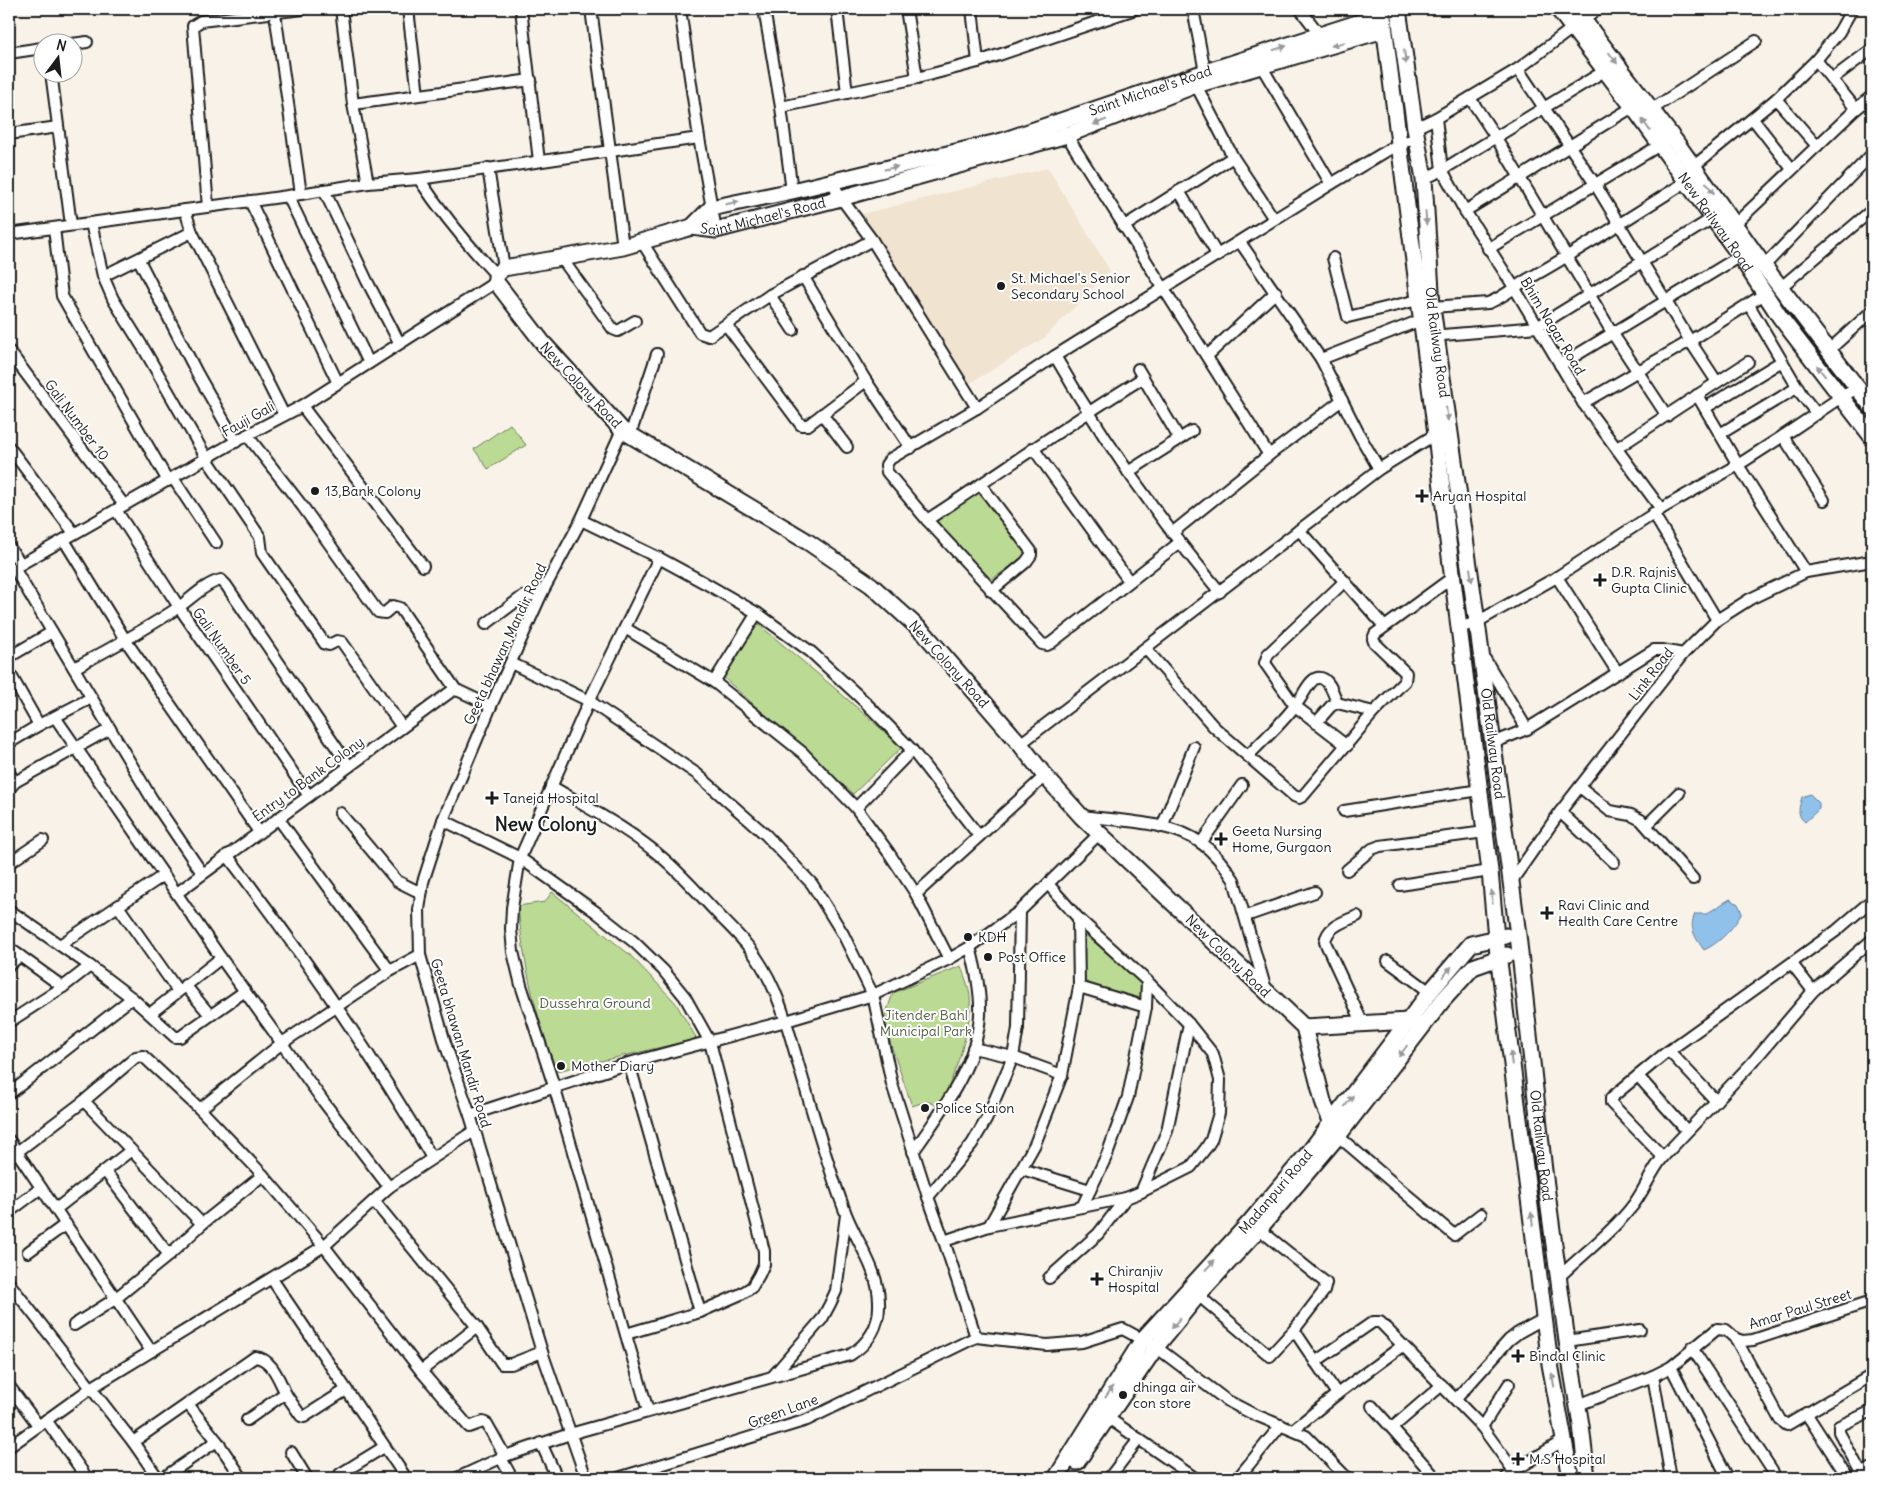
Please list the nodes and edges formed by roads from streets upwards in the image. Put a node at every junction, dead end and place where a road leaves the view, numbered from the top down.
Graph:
1 (303, 9) edge
2 (341, 9) edge
3 (408, 9) edge
4 (521, 9) edge
5 (591, 9) edge
6 (680, 9) edge
7 (764, 9) edge
8 (836, 9) edge
9 (906, 9) edge
10 (972, 9) edge
11 (1135, 9) edge
12 (1193, 9) edge
13 (1300, 9) edge
14 (1398, 9) edge
15 (1558, 9) edge
16 (1598, 9) edge
17 (1852, 9) edge
18 (275, 13) junction
19 (1109, 13) edge
20 (1383, 18) edge
21 (1577, 19) edge
22 (1320, 36) junction
23 (1756, 41) dead end
24 (87, 42) dead end
25 (82, 43) edge
26 (1872, 49) edge
27 (32, 50) edge
28 (9, 53) edge
29 (1816, 60) junction
30 (1258, 61) junction
31 (978, 62) junction
32 (1518, 69) junction
33 (1606, 70) junction
34 (1205, 72) junction
35 (917, 78) junction
36 (1832, 79) junction
37 (531, 80) junction
38 (52, 82) edge
39 (1196, 86) junction
40 (847, 93) junction
41 (418, 95) junction
42 (1872, 96) edge
43 (1470, 98) junction
44 (1776, 99) junction
45 (353, 104) junction
46 (781, 107) junction
47 (1633, 107) junction
48 (1545, 108) junction
49 (1856, 109) junction
50 (1651, 110) junction
51 (1436, 118) junction
52 (1752, 118) junction
53 (1058, 122) junction
54 (58, 127) junction
55 (1416, 133) junction
56 (9, 134) edge
57 (1067, 135) junction
58 (1496, 136) junction
59 (699, 138) junction
60 (1400, 143) junction
61 (1570, 145) junction
62 (1660, 145) junction
63 (1817, 146) junction
64 (610, 152) junction
65 (1872, 154) edge
66 (1233, 157) junction
67 (539, 161) junction
68 (1694, 166) junction
69 (488, 168) junction
70 (1792, 169) junction
71 (1442, 170) junction
72 (1520, 178) junction
73 (419, 179) junction
74 (1424, 179) junction
75 (832, 182) junction
76 (1686, 182) junction
77 (368, 183) junction
78 (1331, 184) junction
79 (1596, 184) junction
80 (324, 190) junction
81 (792, 191) junction
82 (1178, 191) junction
83 (301, 194) junction
84 (288, 196) junction
85 (841, 198) junction
86 (250, 202) junction
87 (208, 207) junction
88 (711, 208) junction
89 (185, 210) junction
90 (1872, 210) edge
91 (1465, 211) junction
92 (1542, 217) junction
93 (1713, 218) junction
94 (1274, 219) junction
95 (91, 223) junction
96 (1620, 224) junction
97 (1735, 224) junction
98 (71, 225) junction
99 (692, 227) junction
100 (1123, 227) junction
101 (54, 228) junction
102 (716, 230) junction
103 (192, 232) junction
104 (9, 234) edge
105 (872, 240) junction
106 (642, 242) junction
107 (1240, 242) junction
108 (623, 247) junction
109 (1488, 249) junction
110 (1218, 256) junction
111 (1740, 256) junction
112 (1568, 257) junction
113 (562, 258) junction
114 (1332, 258) dead end
115 (139, 260) junction
116 (1643, 262) junction
117 (1764, 266) junction
118 (499, 275) junction
119 (103, 276) junction
120 (802, 276) junction
121 (1514, 287) junction
122 (1163, 288) junction
123 (1780, 288) junction
124 (1276, 292) junction
125 (1766, 293) junction
126 (770, 295) junction
127 (1590, 295) junction
128 (1666, 302) junction
129 (1425, 303) junction
130 (1749, 305) junction
131 (1872, 311) edge
132 (1421, 320) junction
133 (635, 321) dead end
134 (727, 326) junction
135 (1537, 327) junction
136 (794, 330) dead end
137 (1613, 334) junction
138 (1429, 336) junction
139 (1690, 341) junction
140 (399, 342) junction
141 (9, 351) edge
142 (1828, 351) junction
143 (657, 354) dead end
144 (1055, 356) junction
145 (1207, 356) junction
146 (1321, 358) junction
147 (1782, 361) junction
148 (1748, 362) dead end
149 (369, 363) junction
150 (1560, 366) junction
151 (1638, 371) junction
152 (866, 381) junction
153 (1717, 382) junction
154 (338, 383) junction
155 (1798, 387) junction
156 (1858, 388) junction
157 (1697, 395) junction
158 (1841, 396) junction
159 (1342, 400) junction
160 (1583, 403) junction
161 (302, 406) junction
162 (1872, 407) edge
163 (977, 408) junction
164 (1705, 408) junction
165 (1087, 412) junction
166 (822, 414) junction
167 (1817, 414) junction
168 (284, 415) junction
169 (1667, 416) junction
170 (1192, 431) dead end
171 (626, 432) junction
172 (1436, 434) junction
173 (1720, 434) junction
174 (246, 436) junction
175 (1783, 436) junction
176 (1872, 437) edge
177 (1179, 438) junction
178 (236, 442) junction
179 (9, 447) edge
180 (847, 447) dead end
181 (911, 448) junction
182 (1033, 448) junction
183 (1617, 448) junction
184 (1269, 455) junction
185 (207, 458) junction
186 (1738, 465) junction
187 (1380, 469) junction
188 (1128, 472) junction
189 (171, 480) junction
190 (980, 485) junction
191 (1824, 500) dead end
192 (120, 507) junction
193 (1657, 511) junction
194 (581, 520) junction
195 (927, 520) junction
196 (1299, 530) junction
197 (74, 533) junction
198 (1172, 533) junction
199 (64, 540) junction
200 (1179, 543) junction
201 (216, 544) dead end
202 (9, 547) edge
203 (659, 558) junction
204 (1872, 561) edge
205 (423, 566) dead end
206 (15, 568) edge
207 (1806, 572) junction
208 (1453, 577) junction
209 (1557, 577) junction
210 (1129, 581) junction
211 (1345, 581) junction
212 (991, 591) junction
213 (1220, 592) junction
214 (542, 593) junction
215 (179, 607) junction
216 (757, 613) junction
217 (1717, 620) junction
218 (1477, 622) junction
219 (486, 624) dead end
220 (1384, 626) junction
221 (625, 628) junction
222 (1459, 628) junction
223 (52, 632) junction
224 (126, 640) junction
225 (1146, 649) junction
226 (1480, 652) junction
227 (1683, 654) junction
228 (9, 657) edge
229 (511, 663) junction
230 (74, 668) junction
231 (9, 672) edge
232 (1618, 673) junction
233 (714, 682) junction
234 (456, 690) junction
235 (91, 698) junction
236 (589, 701) junction
237 (1337, 703) junction
238 (490, 706) junction
239 (1295, 706) junction
240 (1374, 712) junction
241 (55, 716) junction
242 (1316, 723) junction
243 (39, 725) junction
244 (402, 728) junction
245 (110, 729) junction
246 (1527, 729) junction
247 (9, 743) edge
248 (1493, 743) junction
249 (1020, 744) junction
250 (1347, 746) junction
251 (1194, 747) dead end
252 (78, 748) junction
253 (912, 750) junction
254 (1248, 756) junction
255 (349, 766) junction
256 (1045, 776) junction
257 (11, 781) edge
258 (1242, 785) dead end
259 (551, 786) junction
260 (1580, 788) junction
261 (1480, 790) junction
262 (1679, 793) dead end
263 (308, 796) junction
264 (856, 808) junction
265 (1344, 811) dead end
266 (1560, 812) junction
267 (340, 814) dead end
268 (1081, 816) junction
269 (278, 818) junction
270 (443, 820) junction
271 (1647, 825) junction
272 (1162, 827) junction
273 (259, 832) junction
274 (1485, 832) junction
275 (1100, 834) junction
276 (980, 836) junction
277 (43, 840) dead end
278 (1201, 843) junction
279 (227, 855) junction
280 (520, 858) junction
281 (1614, 862) dead end
282 (9, 863) edge
283 (1347, 870) dead end
284 (1490, 871) junction
285 (202, 873) junction
286 (164, 875) junction
287 (1693, 879) dead end
288 (1510, 883) junction
289 (1048, 884) junction
290 (1400, 885) dead end
291 (422, 891) junction
292 (1315, 892) dead end
293 (177, 893) junction
294 (916, 894) junction
295 (1872, 900) edge
296 (118, 906) junction
297 (9, 910) edge
298 (1020, 911) junction
299 (1246, 916) junction
300 (1357, 916) dead end
301 (1078, 918) junction
302 (1518, 935) junction
303 (1496, 938) junction
304 (1872, 940) edge
305 (60, 945) junction
306 (970, 947) junction
307 (9, 948) edge
308 (1519, 952) junction
309 (420, 955) junction
310 (20, 956) junction
311 (1498, 957) junction
312 (221, 958) junction
313 (950, 959) junction
314 (1388, 961) dead end
315 (1792, 964) junction
316 (9, 965) edge
317 (90, 966) junction
318 (390, 971) junction
319 (1147, 981) junction
320 (63, 987) junction
321 (1079, 987) junction
322 (181, 988) junction
323 (245, 991) junction
324 (1813, 991) junction
325 (1430, 992) junction
326 (1267, 994) junction
327 (873, 995) junction
328 (132, 998) junction
329 (338, 1006) junction
330 (1146, 1007) junction
331 (150, 1013) junction
332 (210, 1015) junction
333 (786, 1021) junction
334 (9, 1022) edge
335 (1189, 1024) junction
336 (1363, 1024) junction
337 (1416, 1024) junction
338 (1304, 1027) junction
339 (710, 1042) junction
340 (282, 1043) junction
341 (973, 1048) junction
342 (1669, 1052) junction
343 (1013, 1057) junction
344 (629, 1063) junction
345 (1062, 1075) junction
346 (1638, 1076) junction
347 (554, 1086) junction
348 (9, 1094) edge
349 (84, 1101) junction
350 (1716, 1101) junction
351 (1324, 1105) junction
352 (200, 1109) junction
353 (470, 1115) junction
354 (1335, 1130) junction
355 (474, 1131) junction
356 (1687, 1132) junction
357 (9, 1140) edge
358 (130, 1151) junction
359 (1310, 1151) junction
360 (914, 1152) junction
361 (13, 1155) edge
362 (1662, 1157) junction
363 (432, 1158) junction
364 (1022, 1168) junction
365 (1544, 1170) junction
366 (105, 1171) junction
367 (1526, 1172) junction
368 (263, 1175) junction
369 (389, 1187) junction
370 (41, 1188) junction
371 (1090, 1190) junction
372 (1142, 1192) junction
373 (928, 1197) junction
374 (1126, 1198) junction
375 (374, 1201) junction
376 (1082, 1207) junction
377 (56, 1209) junction
378 (9, 1212) edge
379 (846, 1214) junction
380 (1481, 1214) dead end
381 (66, 1224) junction
382 (202, 1224) junction
383 (988, 1226) junction
384 (1259, 1229) junction
385 (944, 1241) junction
386 (324, 1246) junction
387 (28, 1252) dead end
388 (169, 1255) junction
389 (1560, 1276) junction
390 (1049, 1278) dead end
391 (272, 1279) junction
392 (9, 1283) edge
393 (1198, 1295) junction
394 (116, 1299) junction
395 (1871, 1304) edge
396 (700, 1312) junction
397 (1544, 1318) junction
398 (74, 1325) dead end
399 (477, 1327) junction
400 (1294, 1330) junction
401 (1640, 1330) dead end
402 (626, 1334) junction
403 (976, 1337) junction
404 (1736, 1339) junction
405 (1568, 1341) junction
406 (1149, 1343) junction
407 (1402, 1346) junction
408 (1692, 1348) junction
409 (152, 1351) junction
410 (542, 1352) junction
411 (1315, 1362) junction
412 (1671, 1366) junction
413 (420, 1371) junction
414 (1872, 1375) edge
415 (773, 1376) junction
416 (1653, 1376) junction
417 (1509, 1384) dead end
418 (1442, 1385) junction
419 (9, 1386) edge
420 (91, 1388) junction
421 (346, 1390) junction
422 (1337, 1394) junction
423 (286, 1396) junction
424 (1456, 1399) junction
425 (188, 1404) junction
426 (1578, 1405) junction
427 (1372, 1406) dead end
428 (648, 1411) junction
429 (1872, 1411) edge
430 (1806, 1413) junction
431 (1102, 1414) junction
432 (247, 1420) dead end
433 (42, 1423) junction
434 (1281, 1425) junction
435 (1581, 1425) junction
436 (1482, 1427) junction
437 (1392, 1428) junction
438 (1293, 1430) junction
439 (570, 1434) junction
440 (1563, 1434) junction
441 (1139, 1439) junction
442 (217, 1441) junction
443 (133, 1442) junction
444 (541, 1443) junction
445 (9, 1447) edge
446 (384, 1447) junction
447 (291, 1452) dead end
448 (503, 1457) junction
449 (1872, 1468) edge
450 (1514, 1471) junction
451 (1862, 1473) junction
452 (340, 1474) dead end
453 (87, 1478) edge
454 (158, 1478) edge
455 (163, 1478) edge
456 (242, 1478) edge
457 (307, 1478) edge
458 (406, 1478) edge
459 (457, 1478) edge
460 (512, 1478) edge
461 (557, 1478) edge
462 (586, 1478) edge
463 (618, 1478) edge
464 (1056, 1478) edge
465 (1066, 1478) edge
466 (1109, 1478) edge
467 (1195, 1478) edge
468 (1238, 1478) edge
469 (1347, 1478) edge
470 (1436, 1478) edge
471 (1506, 1478) edge
472 (1571, 1478) edge
473 (1587, 1478) edge
474 (1671, 1478) edge
475 (1728, 1478) edge
476 (1775, 1478) edge
477 (1849, 1478) edge

1 - 18 street
2 - 45 street
3 - 41 street
4 - 37 street
5 - 64 street
6 - 59 street
7 - 46 street
8 - 40 street
9 - 35 street
10 - 31 street
11 - 19 street
12 - 34 street
13 - 22 street
14 -> 55 street, Old Railway Road
15 - 21 street, New Railway Road
16 - 21 street
17 - 29 street
18 - 83 street
18 - 87 street
19 - 31 street
20 - 22 street, Saint Michael's Road
20 -> 30 street, Saint Michael's Road
20 - 60 street, Old Railway Road
21 - 32 street
21 - 33 street, New Railway Road
21 -> 50 street, New Railway Road
30 -> 22 street, Saint Michael's Road
23 - 50 street
24 - 25 street
26 - 36 street
27 - 28 street
29 - 36 street
29 - 44 street
30 - 34 street, Saint Michael's Road
30 - 39 street, Saint Michael's Road
30 - 78 street
31 - 35 street
32 - 43 street
32 - 48 street
33 - 47 street, New Railway Road
33 - 48 street
34 - 53 street, Saint Michael's Road
35 - 40 street
36 - 49 street
37 - 41 street
37 - 67 street
38 - 54 street
39 -> 57 street, Saint Michael's Road
39 - 66 street
40 - 46 street
41 - 45 street
42 - 49 street
43 - 51 street
43 - 58 street
44 - 52 street
44 - 63 street
45 - 77 street
46 - 81 street
47 - 61 street
62 -> 47 street, New Railway Road
48 - 58 street
48 - 61 street
49 - 63 street
50 - 68 street, New Railway Road
51 - 55 street
51 - 71 street
52 - 68 street
52 - 70 street
53 - 57 street
75 -> 53 street, Saint Michael's Road
54 - 56 street
54 - 98 street
55 - 60 street
55 - 74 street, Old Railway Road
57 - 85 street, Saint Michael's Road
57 - 100 street
58 - 71 street
58 - 72 street
59 - 64 street
59 - 88 street
60 - 78 street
60 - 129 street, Old Railway Road
61 - 72 street
61 - 79 street
62 - 76 street, New Railway Road
62 - 79 street
63 - 70 street
64 - 67 street
64 - 108 street
65 - 117 street
66 - 82 street
66 - 94 street
67 - 69 street
68 -> 97 street, New Railway Road
69 - 73 street
69 - 118 street
70 - 97 street
71 - 74 street
71 - 91 street, Bhim Nagar Road
72 - 91 street
72 - 92 street
73 - 77 street
73 - 118 street, New Colony Road
74 -> 129 street, Old Railway Road
75 - 81 street, Saint Michael's Road
75 - 85 street
76 - 93 street, New Railway Road
76 - 96 street
77 - 80 street
78 - 94 street
79 - 92 street
79 - 96 street
80 - 83 street
80 - 140 street
88 -> 81 street, Saint Michael's Road
82 - 100 street
82 - 110 street
83 - 84 street
84 - 86 street
84 - 149 street
85 - 102 street, Saint Michael's Road
85 - 105 street
86 - 87 street
86 - 154 street
87 - 89 street
88 - 99 street, Saint Michael's Road
88 - 102 street
89 - 95 street
89 - 103 street
90 - 123 street
91 - 109 street, Bhim Nagar Road
92 - 109 street
92 - 112 street
93 - 111 street, New Railway Road
93 - 116 street
94 - 107 street
95 - 98 street
95 - 119 street
96 - 112 street
96 - 116 street
97 - 117 street, New Railway Road
98 - 101 street
99 - 102 street, Saint Michael's Road
99 - 106 street
100 - 122 street
101 - 104 street
101 - 189 street
103 - 115 street
103 - 168 street
105 - 120 street
105 - 163 street
106 - 108 street
106 - 134 street
107 - 110 street
107 - 124 street
108 - 113 street
109 - 121 street, Bhim Nagar Road
110 - 122 street
111 - 125 street, New Railway Road
111 - 128 street
112 - 121 street
112 - 127 street
113 - 118 street
113 - 133 street
114 - 129 street
115 - 119 street
115 - 178 street
116 - 127 street
116 - 128 street
117 - 123 street, New Railway Road
118 - 140 street, Fauji Gali
118 - 171 street, New Colony Road
119 - 185 street
120 - 126 street
120 - 152 street
121 - 129 street
121 - 135 street, Bhim Nagar Road
122 - 144 street
122 - 145 street
123 - 142 street, New Railway Road
124 - 145 street
124 - 146 street
125 - 130 street
158 -> 125 street, New Railway Road
126 - 134 street
126 - 136 street
127 - 135 street
127 - 137 street
128 - 137 street
128 - 139 street
129 - 132 street, Old Railway Road
129 - 138 street, Old Railway Road
130 - 139 street
130 - 147 street
131 - 142 street
132 - 138 street, Old Railway Road
132 - 146 street
134 - 166 street
135 - 138 street
135 - 150 street, Bhim Nagar Road
137 - 150 street
137 - 151 street
138 - 172 street, Old Railway Road
138 -> 218 street, Old Railway Road
139 - 151 street
139 - 153 street
140 - 149 street, Fauji Gali
141 - 192 street, Gali Number 10
142 - 156 street, New Railway Road
143 - 171 street, Geeta bhawan Mandir Road
144 - 163 street
144 - 165 street
145 - 184 street
146 - 159 street
147 - 155 street
147 - 164 street
148 - 153 street
149 - 154 street, Fauji Gali
150 - 160 street, Bhim Nagar Road
151 - 160 street
151 - 169 street
152 - 166 street
152 - 181 street
153 - 157 street
154 - 161 street, Fauji Gali
155 - 167 street
155 - 173 street
156 - 158 street
156 - 162 street, New Railway Road
157 - 164 street
157 - 169 street
158 - 167 street
158 - 176 street, New Railway Road
159 - 184 street
159 - 187 street
160 - 183 street, Bhim Nagar Road
161 - 168 street, Fauji Gali
161 - 205 street
163 - 181 street
164 - 173 street
165 - 177 street
165 - 182 street
165 - 188 street
166 - 180 street
167 - 175 street
168 - 174 street, Fauji Gali
169 - 183 street
170 - 177 street
171 - 194 street, Geeta bhawan Mandir Road
171 - 249 street, New Colony Road
172 - 187 street
172 - 208 street, Old Railway Road
173 - 186 street
174 - 178 street, Fauji Gali
174 - 234 street
175 - 186 street
175 - 191 street
177 - 188 street
178 - 185 street, Fauji Gali
179 - 197 street
181 - 195 street
182 - 190 street
182 - 210 street
183 - 193 street, Bhim Nagar Road
184 - 198 street
185 - 189 street, Fauji Gali
185 - 244 street
186 - 193 street
186 - 207 street
187 - 196 street
188 - 198 street
189 - 192 street, Fauji Gali
189 - 201 street
190 - 195 street
190 - 212 street
192 - 197 street, Fauji Gali
192 - 215 street, Gali Number 5
193 - 209 street
193 - 217 street, Bhim Nagar Road
194 - 203 street
194 - 214 street, Geeta bhawan Mandir Road
195 - 212 street
196 - 211 street
196 - 213 street
197 - 199 street, Fauji Gali
198 - 200 street
199 - 206 street, Fauji Gali
199 - 224 street
200 - 210 street
200 - 213 street
202 - 206 street
203 - 216 street
203 - 221 street
204 - 207 street, Link Road
206 - 223 street
207 - 217 street, Link Road
208 - 220 street
208 - 222 street, Old Railway Road
209 - 218 street
209 - 232 street
210 - 212 street
211 - 220 street
211 - 239 street
213 - 225 street
214 - 219 street
214 - 229 street, Geeta bhawan Mandir Road
215 - 224 street
215 - 255 street
215 - 263 street, Gali Number 5
216 - 233 street
216 - 253 street
217 - 227 street, Link Road
218 - 222 street
218 - 226 street, Old Railway Road
220 - 240 street
221 - 233 street
221 - 236 street
222 - 261 street, Old Railway Road
223 - 228 street
223 - 230 street
224 - 230 street
224 - 273 street
225 - 249 street
225 - 254 street
226 - 246 street
226 - 248 street, Old Railway Road
227 - 232 street
227 - 260 street, Link Road
229 - 236 street
229 - 238 street, Geeta bhawan Mandir Road
230 - 235 street
231 - 243 street
232 - 246 street
233 - 264 street
234 - 238 street
234 - 244 street, Entry to Bank Colony
235 - 241 street
235 - 245 street
236 - 259 street
236 - 327 street
237 - 239 street
237 - 240 street
237 - 242 street
238 - 270 street, Geeta bhawan Mandir Road
239 - 242 street
239 - 254 street
240 - 250 street
241 - 243 street
241 - 252 street
242 - 250 street
243 - 247 street
244 - 255 street, Entry to Bank Colony
245 - 252 street
245 - 285 street
246 - 248 street
248 - 288 street, Old Railway Road
249 - 256 street, New Colony Road
250 - 254 street
251 - 272 street
252 - 257 street
252 - 286 street
253 - 264 street
253 - 276 street
255 - 263 street, Entry to Bank Colony
256 - 268 street, New Colony Road
256 - 276 street
258 - 278 street
259 - 280 street
259 - 333 street
260 - 266 street, Link Road
260 - 271 street
261 - 265 street
261 - 274 street, Old Railway Road
262 - 271 street
263 - 269 street, Entry to Bank Colony
264 - 294 street
266 - 281 street
266 - 288 street, Link Road
267 - 291 street
268 - 272 street
268 - 275 street, New Colony Road
269 - 273 street, Entry to Bank Colony
269 - 318 street
270 - 280 street
270 - 291 street, Geeta bhawan Mandir Road
271 - 287 street
272 - 278 street
273 - 279 street, Entry to Bank Colony
274 - 283 street
274 - 284 street, Old Railway Road
275 - 289 street
275 - 326 street, New Colony Road
276 - 294 street
277 - 282 street
278 - 299 street
279 - 285 street, Entry to Bank Colony
279 - 329 street
280 - 339 street
280 - 347 street
284 - 290 street
303 -> 284 street, Old Railway Road
285 - 293 street, Entry to Bank Colony
286 - 293 street
286 - 296 street
288 - 302 street, Old Railway Road
289 - 298 street
289 - 301 street
291 - 309 street, Geeta bhawan Mandir Road
292 - 299 street
293 - 312 street
294 - 313 street
295 - 315 street
296 - 305 street
296 - 322 street
297 - 305 street
298 - 306 street
298 - 343 street
299 - 326 street
300 - 336 street
301 - 319 street
301 - 321 street
302 - 303 street, Madanpuri Road
302 - 308 street, Old Railway Road
303 - 311 street, Old Railway Road
325 -> 303 street, Madanpuri Road
304 - 324 street
305 - 317 street
306 - 313 street
306 - 341 street
307 - 310 street
308 - 311 street, Madanpuri Road
308 - 365 street, Old Railway Road
309 - 318 street
309 - 353 street, Geeta bhawan Mandir Road
310 - 316 street
310 - 320 street
311 - 337 street, Madanpuri Road
367 -> 311 street, Old Railway Road
312 - 322 street
312 - 323 street
313 - 327 street
314 - 325 street
315 - 324 street
315 - 342 street
317 - 320 street
317 - 328 street
318 - 329 street
319 - 330 street
319 - 335 street
320 - 334 street
321 - 330 street
321 - 345 street
322 - 331 street
322 - 332 street
323 - 332 street
323 - 340 street
324 - 350 street
325 - 337 street, Madanpuri Road
326 - 338 street, New Colony Road
327 - 333 street
327 - 360 street
328 - 331 street
328 - 348 street
329 - 340 street
329 - 363 street
330 - 371 street
331 - 332 street
333 - 339 street
333 - 379 street
335 - 372 street
335 - 372 street
336 - 337 street
336 - 338 street
337 - 354 street, Madanpuri Road
338 - 351 street
339 - 344 street
339 - 396 street
340 - 352 street
340 - 369 street
341 - 343 street
341 - 360 street
342 - 346 street
342 - 350 street
343 - 345 street
343 - 373 street
344 - 347 street
344 - 396 street
345 - 364 street
346 - 356 street
346 - 362 street
347 - 353 street
347 - 402 street
349 - 352 street
349 - 358 street
349 - 361 street
350 - 356 street
351 - 354 street
351 - 359 street
352 - 368 street
353 - 355 street, Geeta bhawan Mandir Road
354 - 359 street, Madanpuri Road
354 - 380 street
354 - 384 street, Madanpuri Road
355 - 363 street
355 - 410 street, Geeta bhawan Mandir Road
356 - 362 street
357 - 361 street
358 - 366 street
358 - 382 street
406 -> 359 street, Madanpuri Road
360 - 373 street
361 - 370 street
362 - 389 street
363 - 369 street
364 - 371 street
364 - 383 street
365 - 367 street
365 - 389 street, Old Railway Road
366 - 377 street
366 - 388 street
397 -> 367 street, Old Railway Road
368 - 382 street
368 - 386 street
369 - 375 street
370 - 377 street
370 - 378 street
371 - 376 street
372 - 374 street
373 - 385 street
374 - 376 street
374 - 390 street
375 - 386 street
375 - 399 street
376 - 383 street
377 - 381 street
379 - 415 street
379 - 415 street
381 - 387 street
381 - 394 street
382 - 388 street
383 - 385 street
384 - 393 street, Madanpuri Road
384 - 400 street
385 - 403 street
386 - 391 street
386 - 413 street
388 - 394 street
389 - 405 street, Old Railway Road
391 - 409 street
391 - 421 street
392 - 420 street
393 - 400 street
393 -> 406 street, Madanpuri Road
394 - 398 street
394 - 409 street
395 - 404 street, Amar Paul Street
396 - 402 street
397 - 424 street
440 -> 397 street, Old Railway Road
399 - 410 street
399 - 413 street
400 - 411 street
401 - 405 street
402 - 428 street
403 - 406 street
403 - 463 street, Green Lane
404 - 408 street
404 - 430 street
405 - 426 street, Old Railway Road
406 - 431 street, Madanpuri Road
406 - 434 street
407 - 411 street
407 - 418 street
407 - 422 street
408 - 412 street
408 - 476 street
409 - 420 street
410 - 439 street, Geeta bhawan Mandir Road
411 - 422 street
412 - 416 street
412 - 475 street
413 - 448 street
414 - 430 street
415 - 428 street
416 - 426 street
416 - 474 street
417 - 436 street
418 - 424 street
418 - 437 street
419 - 433 street
420 - 433 street
420 - 443 street
421 - 423 street
421 - 446 street
422 - 438 street
423 - 425 street
423 - 432 street
424 - 436 street
425 - 442 street
425 - 443 street
426 - 435 street, Old Railway Road
427 - 437 street
428 - 439 street
429 - 451 street
430 - 477 street
431 - 441 street
431 - 464 street, Madanpuri Road
431 - 465 street, Madanpuri Road
433 - 445 street
433 - 453 street
434 - 438 street
434 - 468 street
435 - 440 street
435 - 473 street, Old Railway Road
436 - 450 street
437 - 470 street
438 - 469 street
439 - 444 street
439 - 462 street, Geeta bhawan Mandir Road
440 - 450 street
440 - 472 street, Old Railway Road
441 - 466 street
441 - 467 street
442 - 455 street
442 - 456 street
443 - 454 street
444 - 448 street
444 - 461 street
446 - 452 street
446 - 458 street
447 - 457 street
448 - 459 street
448 - 460 street
449 - 451 street
450 - 471 street
451 - 477 street

